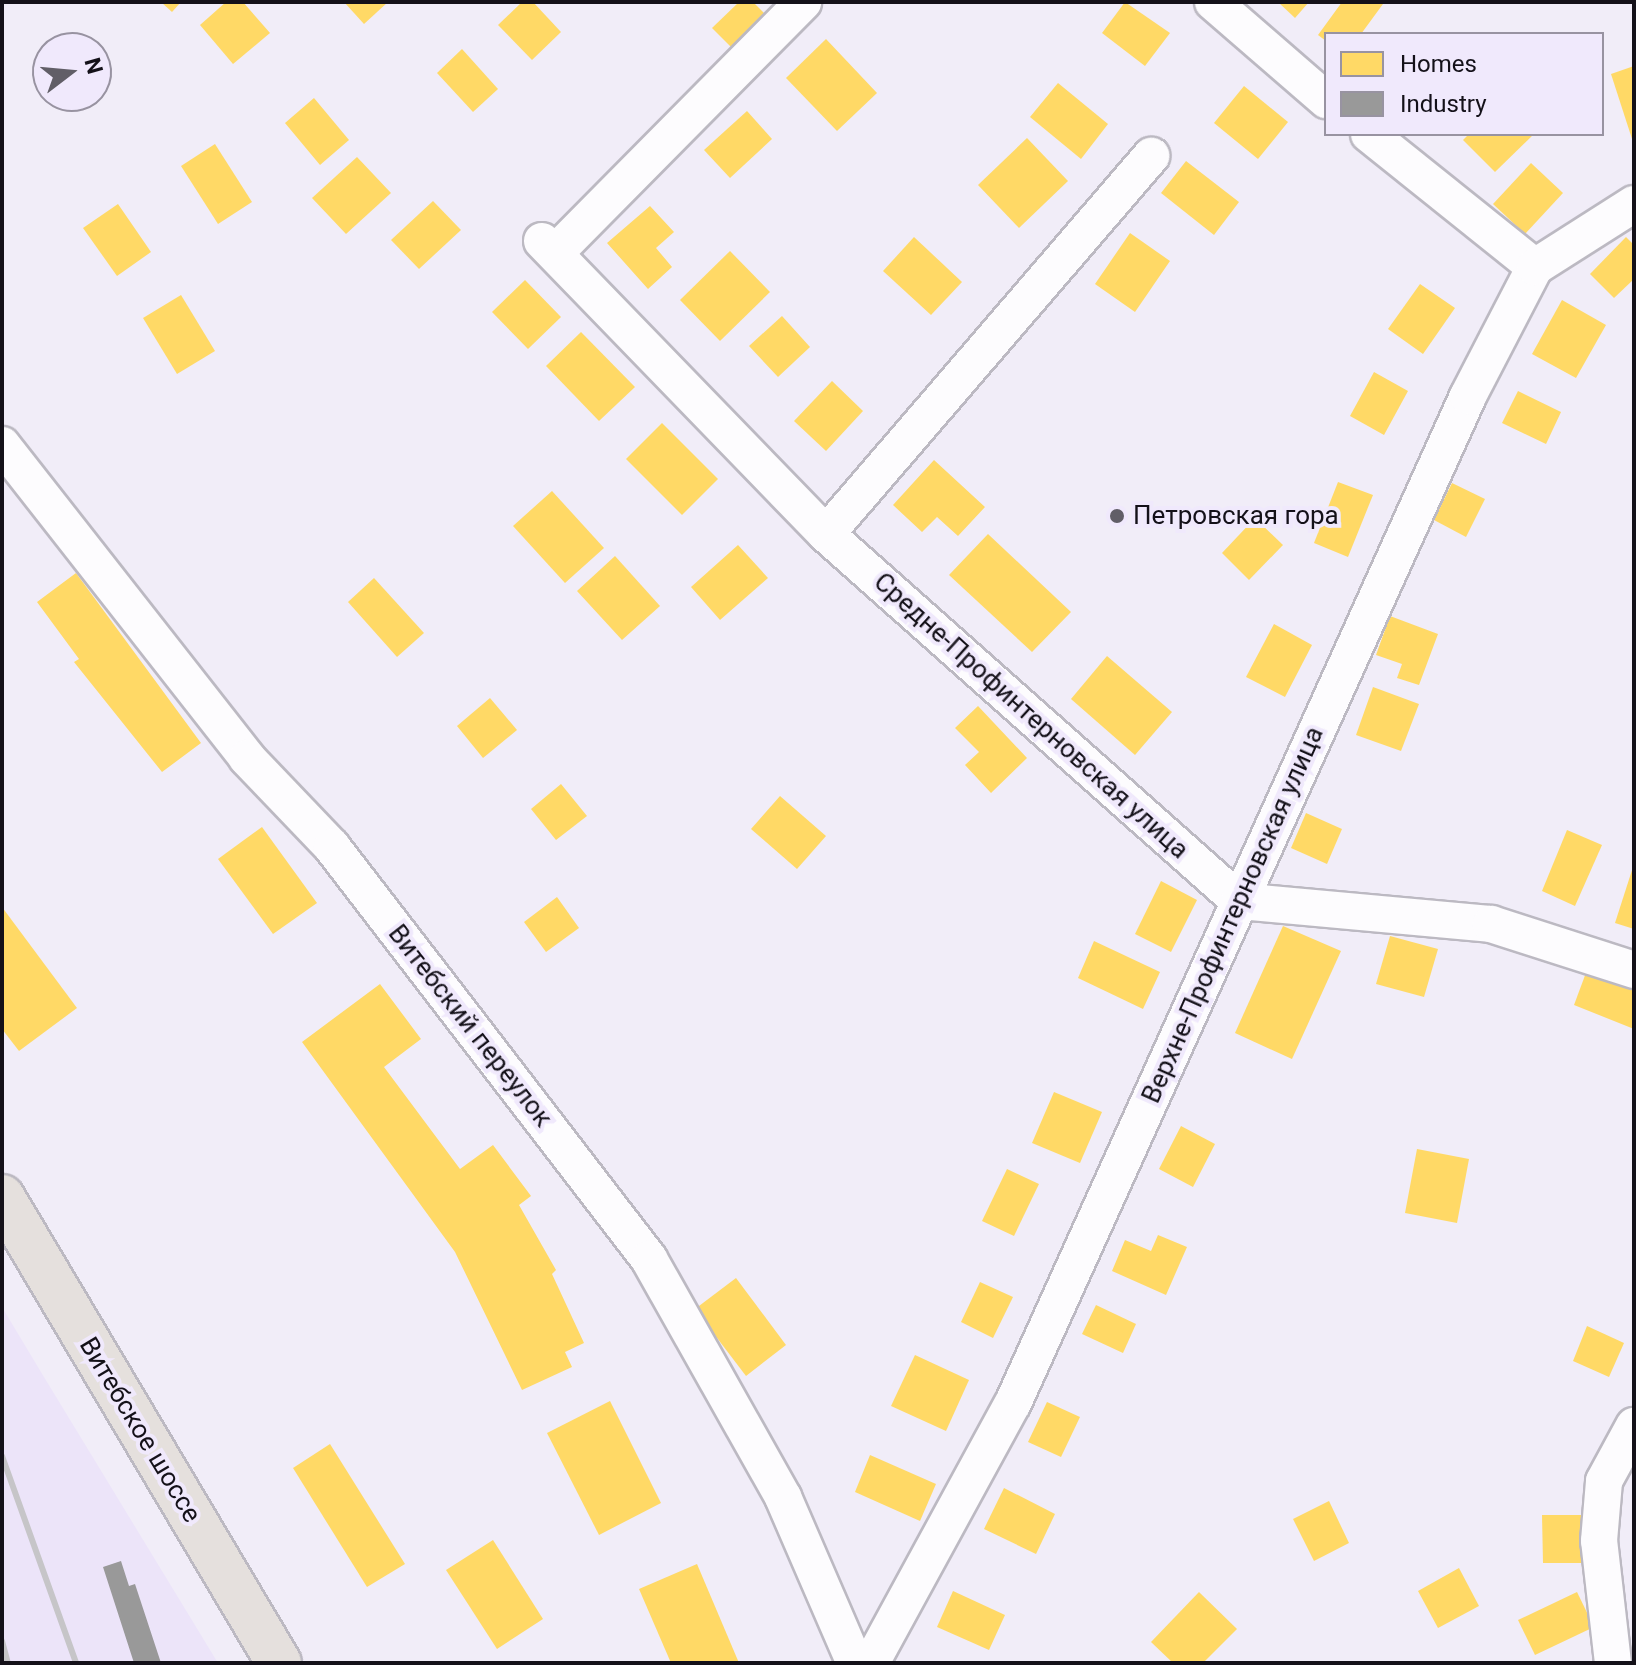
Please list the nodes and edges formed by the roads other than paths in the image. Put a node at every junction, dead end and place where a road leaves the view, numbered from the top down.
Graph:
1 (803, 2) edge
2 (1213, 2) edge
3 (1324, 98) edge
4 (1371, 136) edge
5 (1151, 156) dead end
6 (1634, 204) edge
7 (1535, 267) junction
8 (2, 445) edge
9 (826, 534) junction
10 (1239, 901) junction
11 (1634, 970) edge
12 (2, 1197) edge
13 (1634, 1426) edge
14 (279, 1663) edge
15 (855, 1663) edge
16 (871, 1663) edge
17 (1613, 1663) edge

1 - 9 street, Средне-Профинтерновская улица
2 - 3 street
4 - 7 street
5 - 9 street
6 - 7 street
7 - 10 street, Верхне-Профинтерновская улица
8 - 15 street, Витебский переулок
9 - 10 street, Средне-Профинтерновская улица
10 - 11 street
10 - 16 street, Верхне-Профинтерновская улица
12 - 14 main road, Витебское шоссе
13 - 17 street

